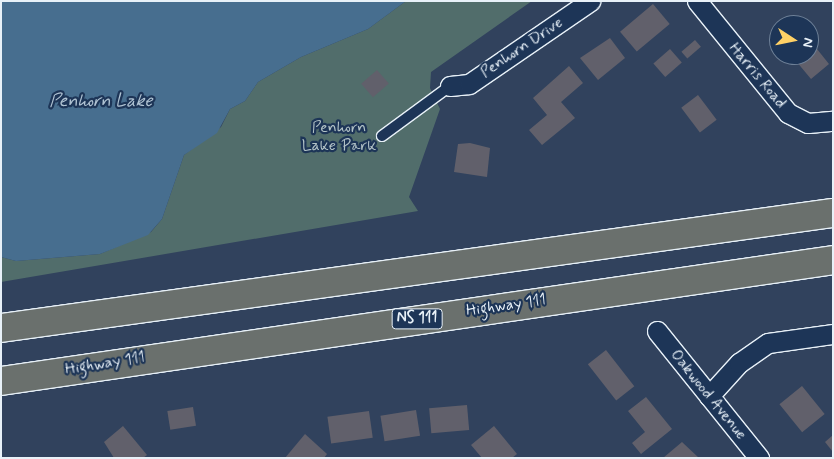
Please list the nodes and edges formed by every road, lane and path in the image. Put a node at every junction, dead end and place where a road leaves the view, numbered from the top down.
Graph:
1 (590, 1) edge
2 (697, 1) edge
3 (450, 86) joint
4 (833, 121) edge
5 (382, 136) dead end
6 (833, 213) edge
7 (833, 260) edge
8 (1, 328) edge
9 (657, 331) dead end
10 (833, 334) edge
11 (1, 381) edge
12 (709, 396) junction
13 (759, 458) edge

1 - 3 street, Penhorn Drive
2 - 4 street, Harris Road
3 - 5 lane
6 - 8 highway
7 - 11 highway, Highway 111 / NS 111
9 - 12 street, Oakwood Avenue
10 - 12 street
12 - 13 street, Oakwood Avenue

